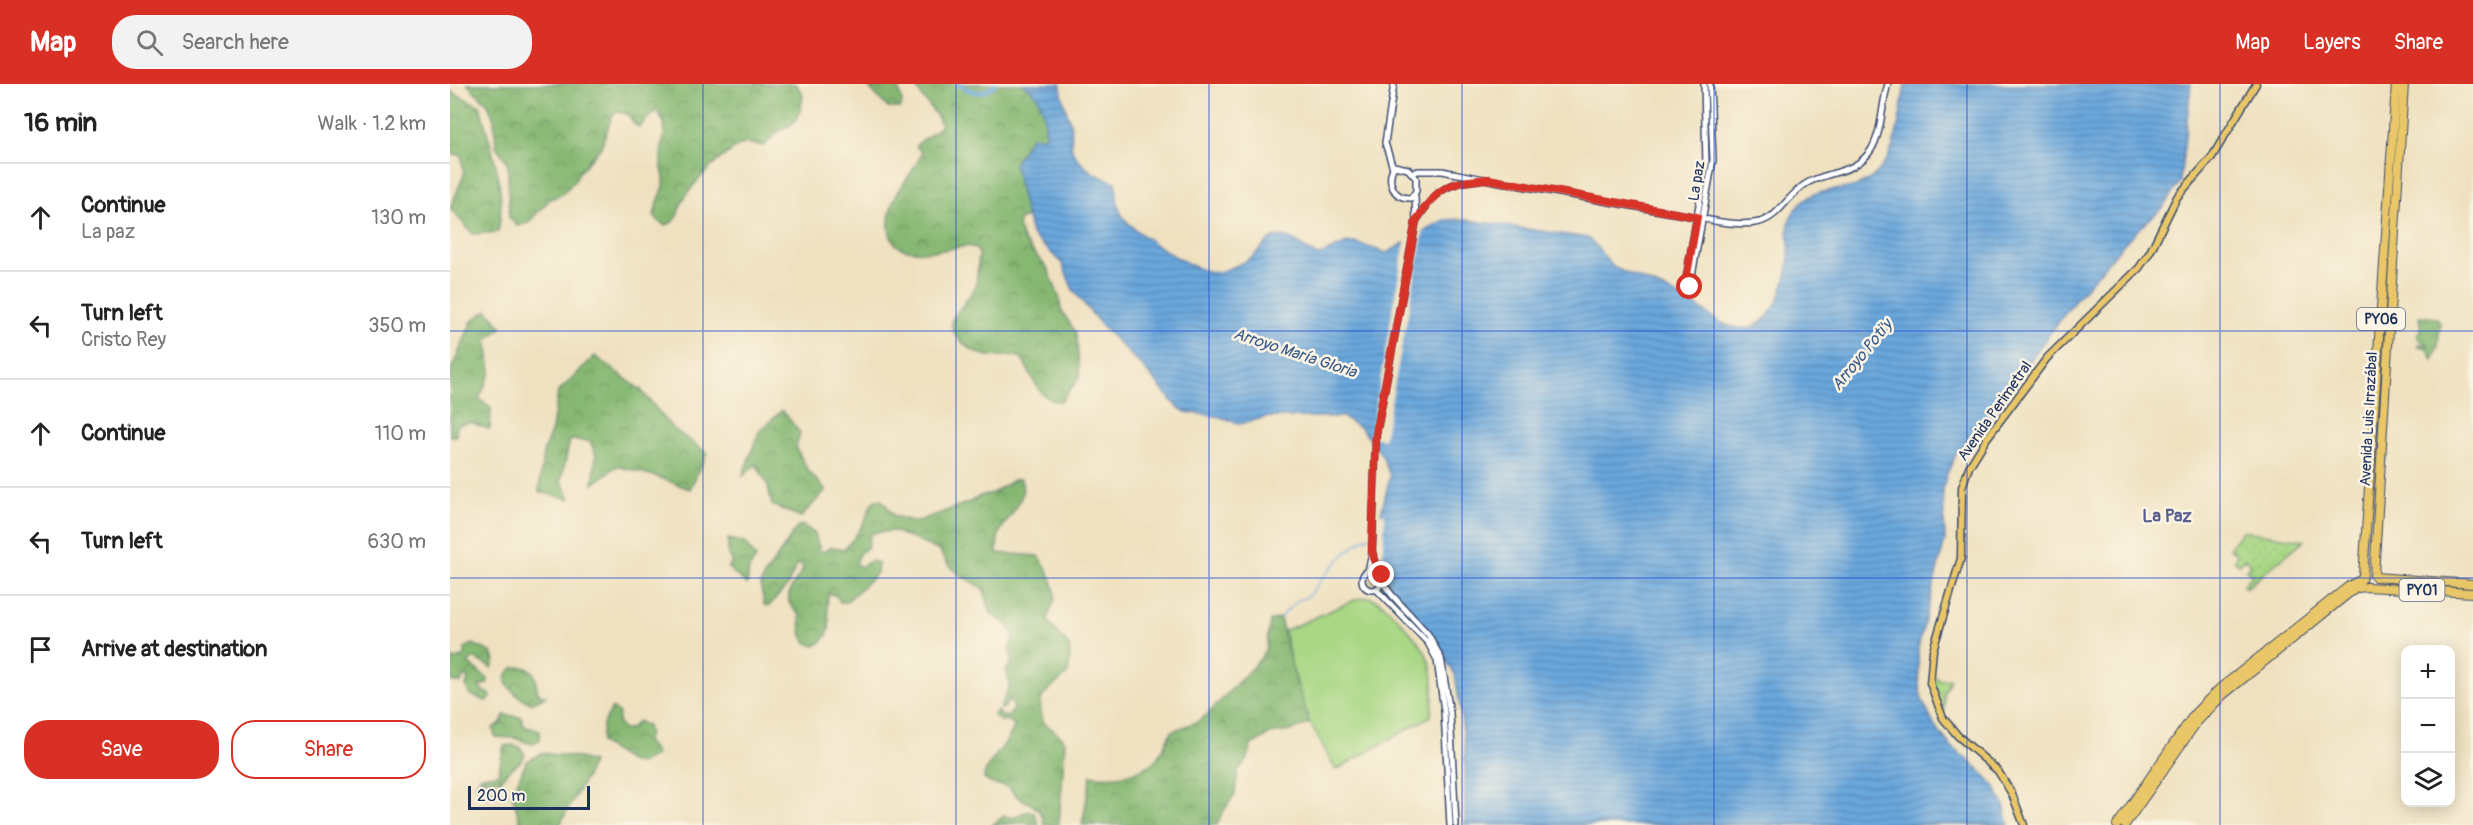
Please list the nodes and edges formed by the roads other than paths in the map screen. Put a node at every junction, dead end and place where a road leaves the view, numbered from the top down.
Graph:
1 (1394, 84) edge
2 (1704, 84) edge
3 (1710, 84) edge
4 (1888, 84) edge
5 (2256, 84) edge
6 (2396, 84) edge
7 (2404, 84) edge
8 (1394, 167) junction
9 (1424, 172) junction
10 (1413, 173) junction
11 (1488, 179) junction
12 (1417, 181) junction
13 (1414, 196) junction
14 (1406, 198) junction
15 (1414, 209) junction
16 (1700, 217) junction
17 (1416, 221) junction
18 (1372, 551) junction
19 (2366, 558) junction
20 (1368, 571) junction
21 (1377, 571) junction
22 (2374, 577) junction
23 (2363, 578) junction
24 (1382, 582) junction
25 (2473, 584) edge
26 (2349, 586) junction
27 (2369, 587) junction
28 (1376, 589) junction
29 (2473, 592) edge
30 (1450, 825) edge
31 (1456, 825) edge
32 (2024, 825) edge
33 (2117, 825) edge
34 (2125, 825) edge

1 - 8 street
2 - 16 street, La paz
3 - 16 street, La paz
4 - 16 street
5 - 32 main road, Avenida Perimetral
6 - 19 highway, PY06
7 - 22 highway, Avenida Luis Irrazábal / PY06
8 - 10 street
8 - 14 street
9 - 10 street
9 - 11 street
9 - 12 street
10 - 12 street
11 - 16 street
11 - 17 street
12 - 13 street
13 - 14 street
13 - 15 street
14 - 15 street
15 - 17 street
16 - 16 street, La paz
17 - 18 street
18 - 20 street
18 - 21 street
19 - 23 highway, PY06
19 - 26 highway
20 - 21 street
20 - 28 street
21 - 24 street
22 - 23 highway, PY01
22 - 25 highway, PY01
22 - 27 highway
23 - 26 highway
23 - 27 highway
24 - 28 street
24 - 31 street
26 - 33 highway
27 - 29 highway, PY01
27 - 34 highway
28 - 30 street

